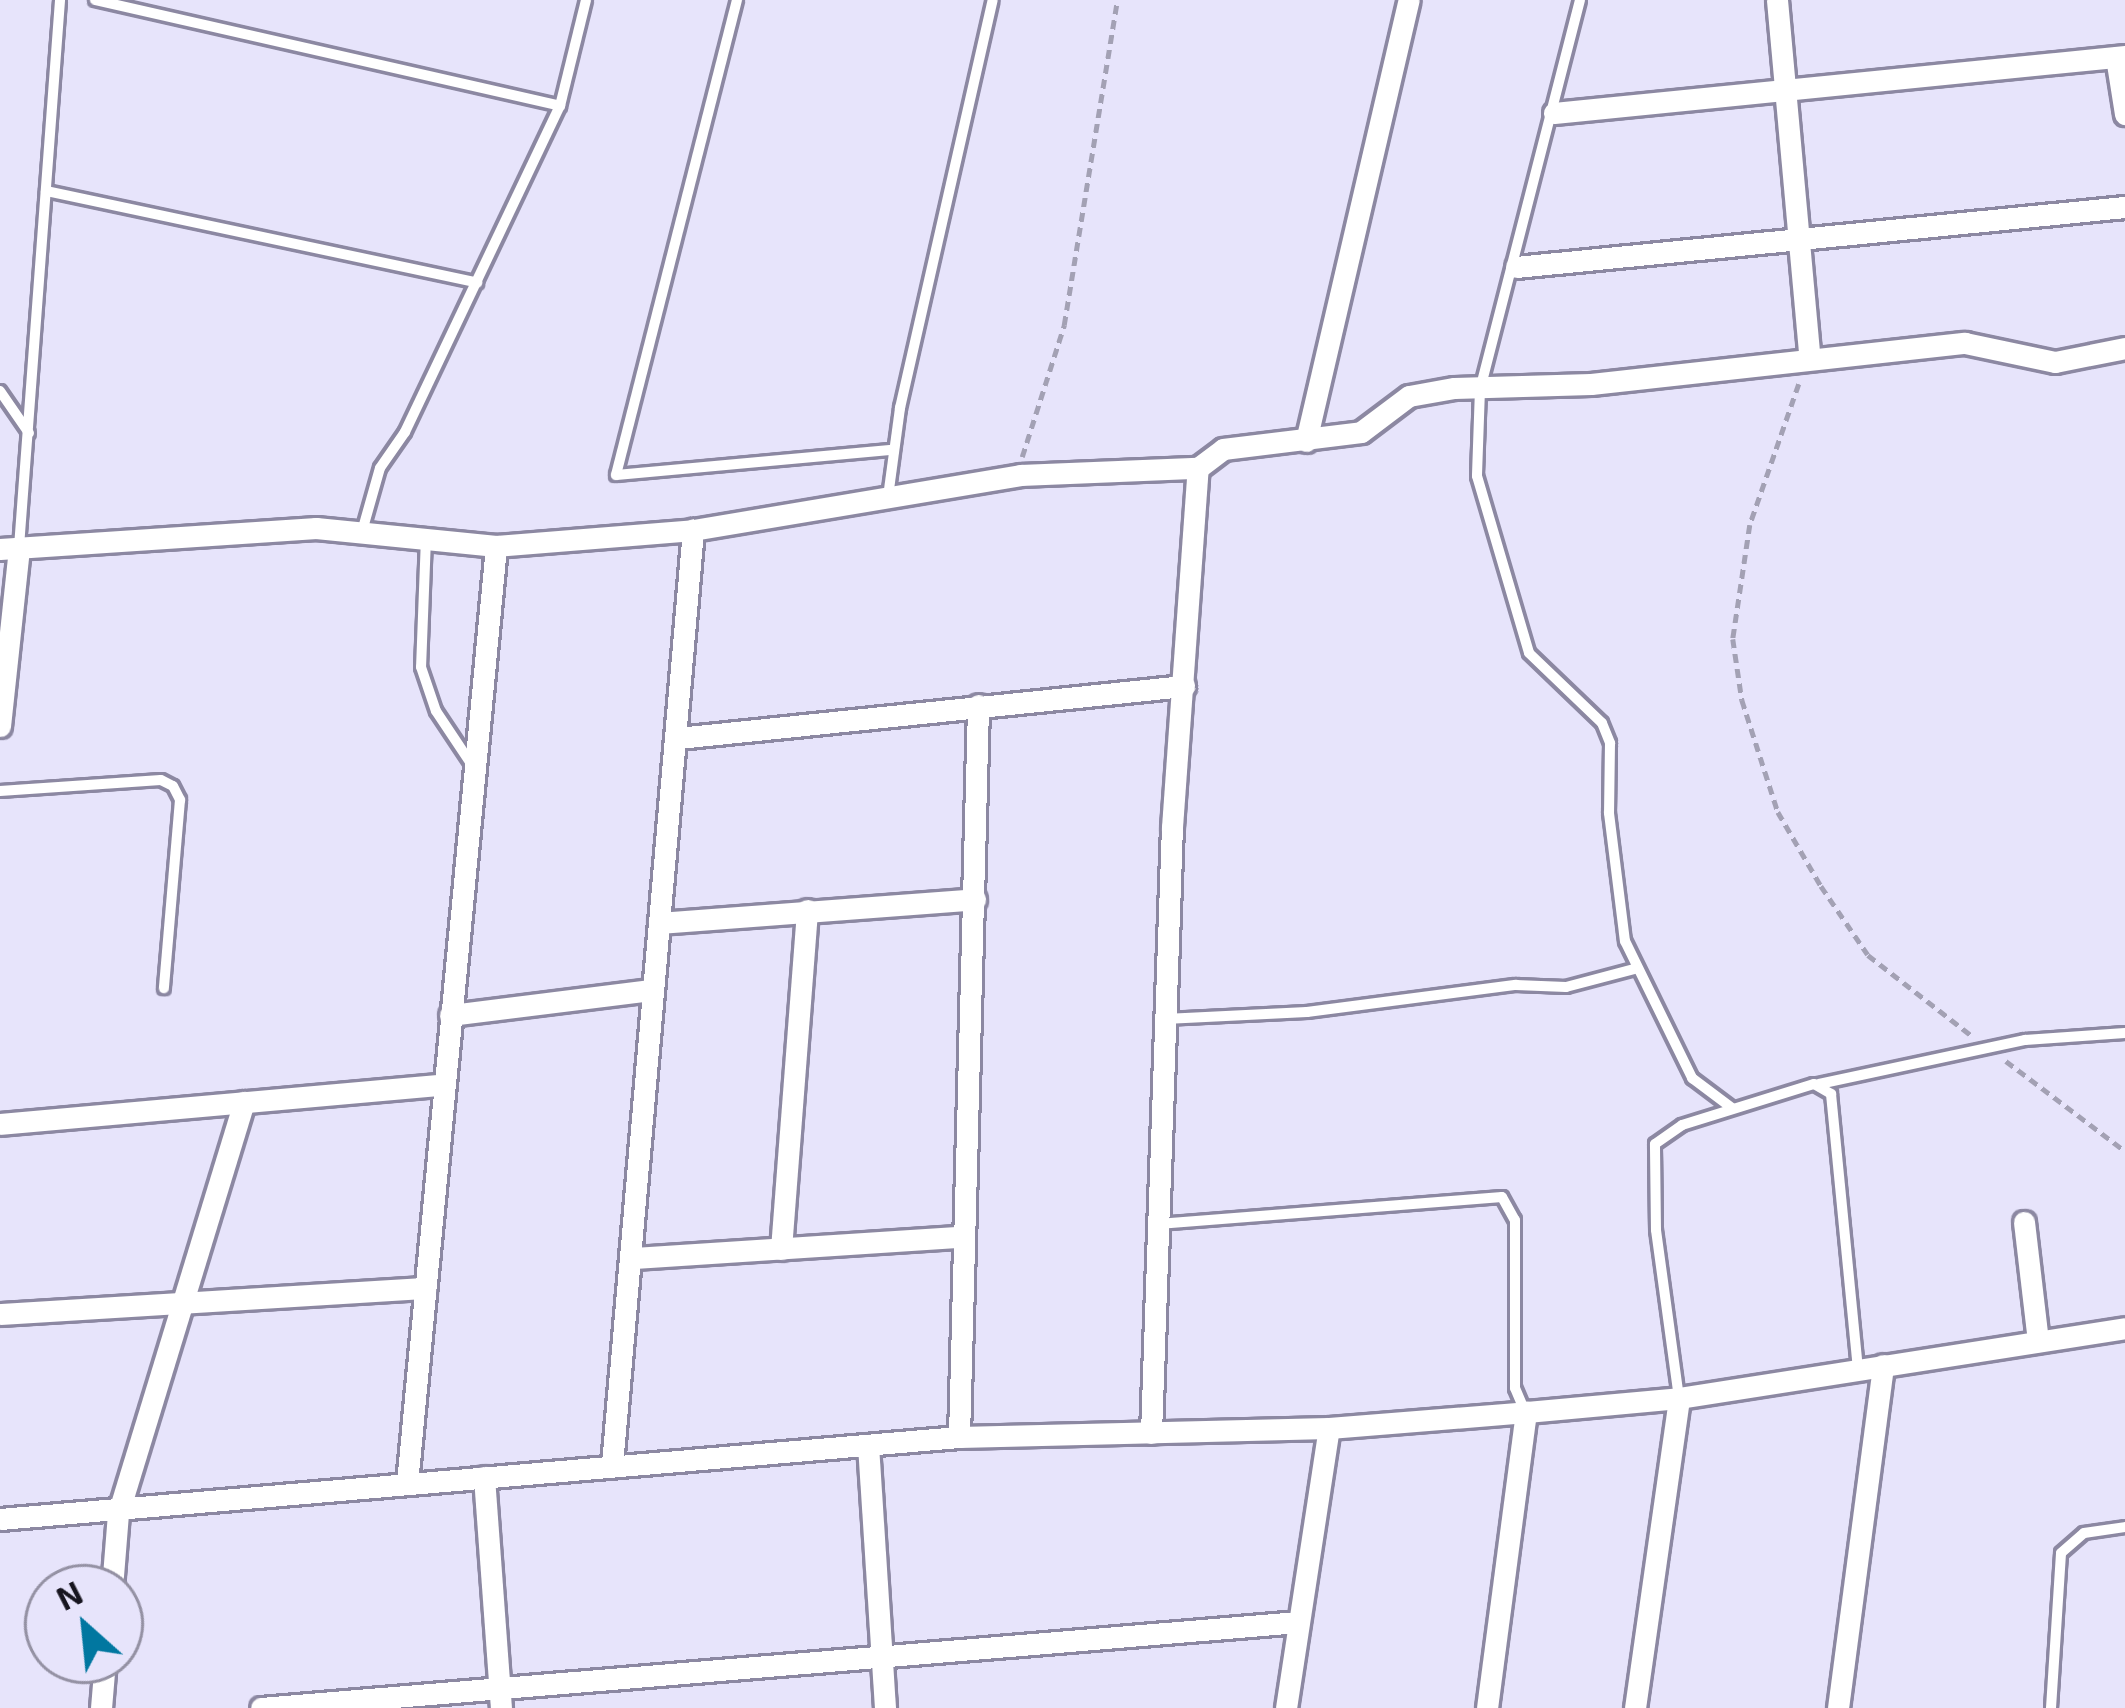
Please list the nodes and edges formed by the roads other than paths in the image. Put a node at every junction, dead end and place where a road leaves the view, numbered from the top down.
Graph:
1 (60, 0) edge
2 (95, 0) edge
3 (586, 0) edge
4 (737, 0) edge
5 (993, 0) edge
6 (1409, 0) edge
7 (1580, 0) edge
8 (1777, 0) edge
9 (2121, 57) edge
10 (1785, 89) junction
11 (560, 106) junction
12 (1554, 113) junction
13 (2125, 114) edge
14 (46, 191) junction
15 (2125, 207) edge
16 (1796, 241) junction
17 (1516, 267) junction
18 (477, 283) junction
19 (2125, 348) edge
20 (1809, 355) junction
21 (1480, 388) junction
22 (0, 392) edge
23 (31, 435) junction
24 (1306, 440) junction
25 (892, 450) junction
26 (1198, 468) junction
27 (889, 497) junction
28 (363, 528) junction
29 (693, 530) junction
30 (426, 534) junction
31 (496, 546) junction
32 (9, 548) edge
33 (1184, 686) junction
34 (978, 705) junction
35 (0, 726) edge
36 (678, 738) junction
37 (478, 771) junction
38 (0, 791) edge
39 (975, 898) junction
40 (806, 910) junction
41 (659, 923) junction
42 (1638, 968) junction
43 (164, 988) dead end
44 (652, 990) junction
45 (451, 1015) junction
46 (1165, 1019) junction
47 (2125, 1034) edge
48 (444, 1084) junction
49 (1819, 1084) junction
50 (244, 1102) junction
51 (1732, 1108) junction
52 (0, 1124) edge
53 (2024, 1222) dead end
54 (1158, 1224) junction
55 (961, 1238) junction
56 (781, 1249) junction
57 (633, 1258) junction
58 (425, 1288) junction
59 (184, 1300) junction
60 (0, 1315) edge
61 (2125, 1328) edge
62 (2038, 1341) junction
63 (1883, 1365) junction
64 (1858, 1369) junction
65 (1679, 1398) junction
66 (1526, 1412) junction
67 (1329, 1428) junction
68 (1151, 1433) junction
69 (959, 1437) junction
70 (868, 1445) junction
71 (612, 1465) junction
72 (484, 1477) junction
73 (407, 1483) junction
74 (118, 1514) junction
75 (0, 1519) edge
76 (2125, 1527) edge
77 (114, 1564) edge
78 (1298, 1622) junction
79 (881, 1658) junction
80 (500, 1698) edge
81 (262, 1708) edge
82 (885, 1708) edge
83 (1286, 1708) edge
84 (1487, 1708) edge
85 (1635, 1708) edge
86 (1838, 1708) edge
87 (2051, 1708) edge

1 - 14 lane
2 - 11 lane
3 - 11 lane
4 - 25 lane
5 - 25 lane
6 - 24 street
7 - 12 lane
8 - 10 street
9 - 10 street
9 - 13 street
10 - 12 street
10 - 16 street
11 - 18 lane
12 - 17 lane
14 - 18 lane
14 - 23 lane
15 - 16 street
16 - 17 street
16 - 20 street
17 - 21 lane
18 - 28 lane
19 - 20 street
20 - 21 street
21 - 24 street
21 - 42 lane
22 - 23 lane
23 - 32 lane
24 - 26 street
25 - 27 lane
26 - 27 street
26 - 33 street
27 - 29 street
28 - 30 street
28 - 32 street
29 - 31 street
29 - 36 street
30 - 31 street
30 - 37 lane
31 - 37 street
32 - 35 street
33 - 34 street
33 - 46 street
34 - 36 street
34 - 39 street
36 - 41 street
37 - 45 street
38 - 43 lane
39 - 40 street
39 - 55 street
40 - 41 street
40 - 56 street
41 - 44 street
42 - 46 lane
42 - 51 lane
44 - 45 street
44 - 57 street
45 - 48 street
46 - 54 street
47 - 49 lane
48 - 50 street
48 - 58 street
49 - 51 lane
49 - 64 lane
50 - 52 street
50 - 59 street
51 - 65 lane
53 - 62 street
54 - 66 lane
54 - 68 street
55 - 56 street
55 - 69 street
56 - 57 street
57 - 71 street
58 - 59 street
58 - 73 street
59 - 60 street
59 - 74 street
61 - 62 street
62 - 63 street
63 - 64 street
63 - 86 street
64 - 65 street
65 - 66 street
65 - 85 street
66 - 67 street
66 - 84 street
67 - 68 street
67 - 78 street
68 - 69 street
69 - 70 street
70 - 71 street
70 - 79 street
71 - 72 street
72 - 73 street
72 - 80 street
73 - 74 street
74 - 75 street
74 - 77 street
76 - 87 lane
78 - 79 street
78 - 83 street
79 - 80 street
79 - 82 street
80 - 81 street

